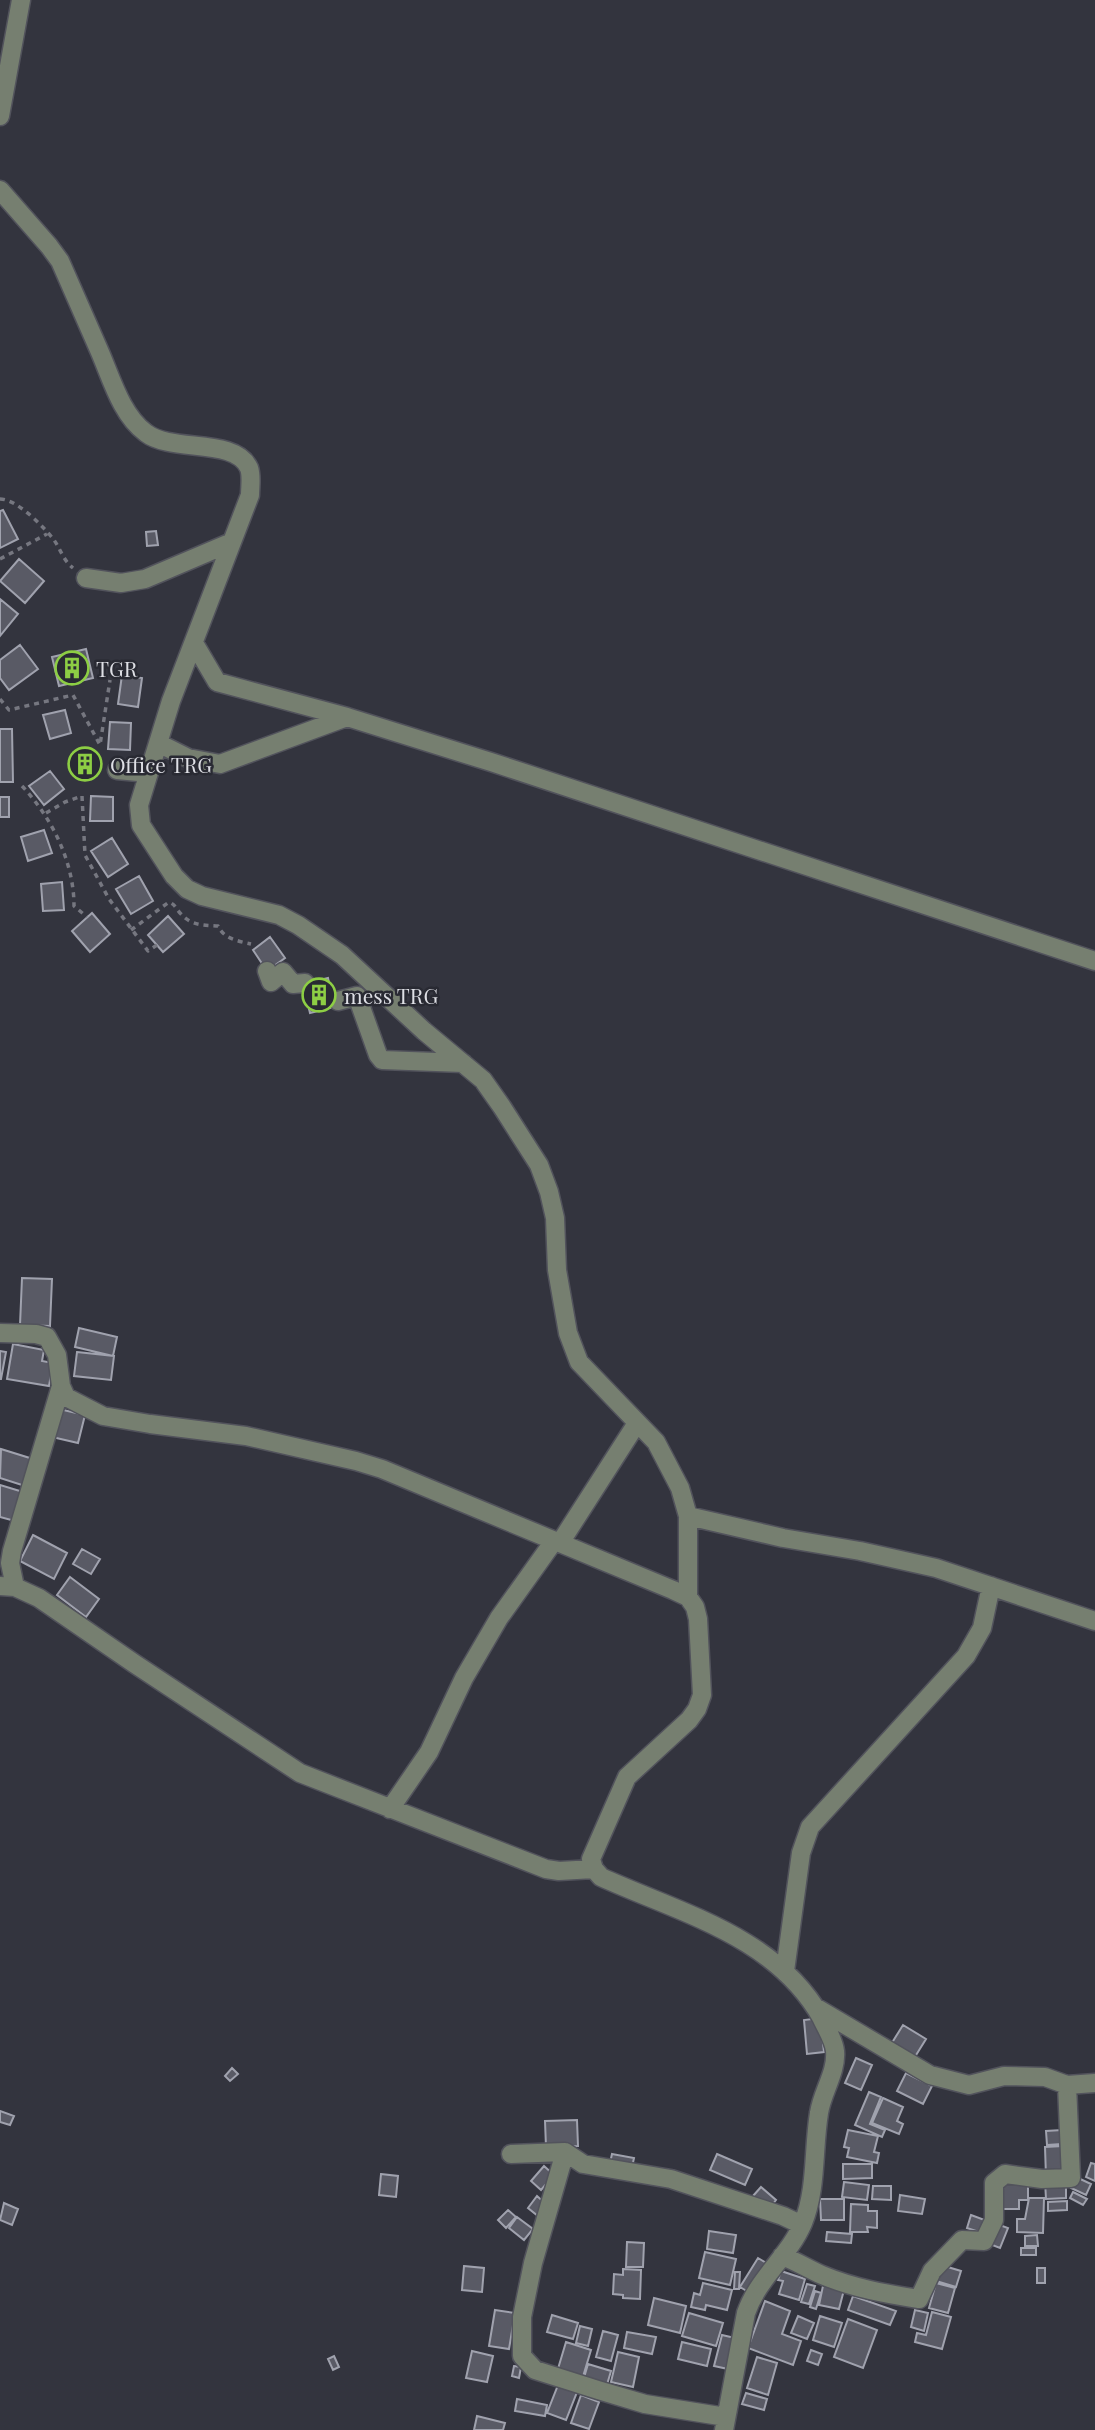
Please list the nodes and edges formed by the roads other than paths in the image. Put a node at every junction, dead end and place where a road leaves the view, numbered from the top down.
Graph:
1 (21, 0) edge
2 (0, 116) edge
3 (0, 190) edge
4 (232, 542) junction
5 (86, 578) road end
6 (194, 643) junction
7 (347, 717) junction
8 (158, 743) junction
9 (117, 770) dead end
10 (149, 774) junction
11 (1095, 961) edge
12 (267, 971) dead end
13 (305, 983) dead end
14 (338, 1001) dead end
15 (463, 1063) junction
16 (0, 1333) edge
17 (61, 1387) junction
18 (637, 1423) junction
19 (688, 1516) junction
20 (557, 1542) junction
21 (991, 1586) junction
22 (7, 1587) edge
23 (688, 1597) junction
24 (1095, 1621) edge
25 (390, 1809) junction
26 (594, 1868) junction
27 (785, 1971) junction
28 (815, 2007) junction
29 (1095, 2083) edge
30 (1067, 2085) junction
31 (565, 2152) junction
32 (511, 2154) dead end
33 (802, 2225) junction
34 (782, 2256) junction
35 (725, 2424) edge

1 - 2 street
3 - 4 street
4 - 5 street
4 - 6 street
6 - 7 street
6 - 8 street
7 - 8 street
7 - 11 street
8 - 10 street
9 - 10 street
10 - 15 street
12 - 13 street
14 - 15 street
15 - 18 street
16 - 17 street
17 - 20 street
17 - 22 street
18 - 19 street
18 - 20 street
19 - 21 street
19 - 23 street
20 - 23 street
20 - 25 street
21 - 24 street
21 - 27 street
22 - 25 street
23 - 26 street
25 - 26 street
26 - 27 street
27 - 28 street
28 - 30 street
28 - 33 street
29 - 30 street
30 - 34 street
31 - 32 street
31 - 33 street
31 - 35 street
33 - 34 street
34 - 35 street

